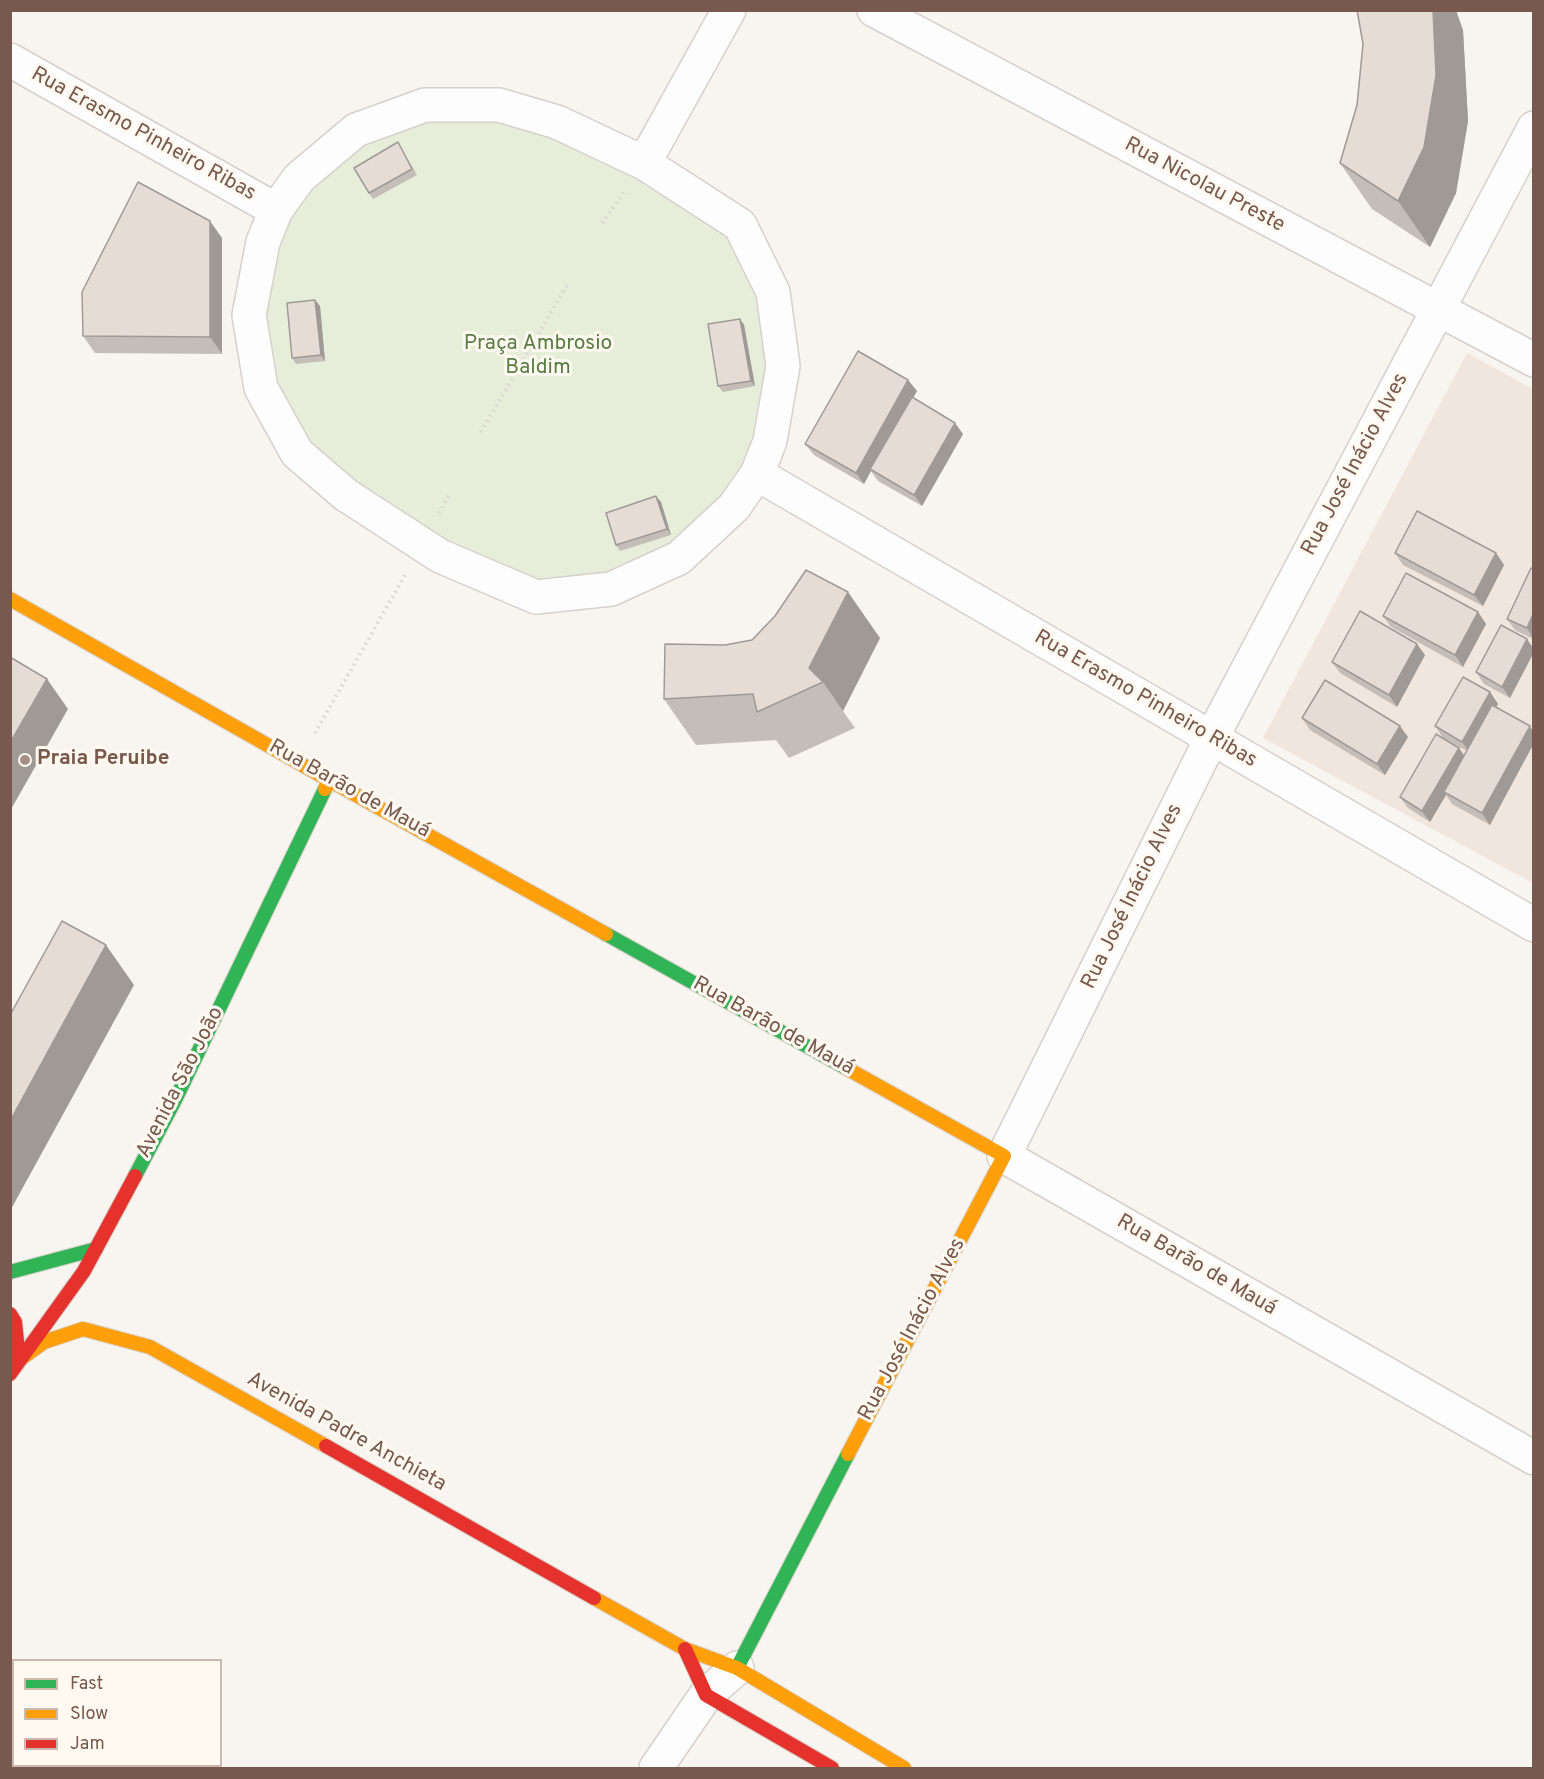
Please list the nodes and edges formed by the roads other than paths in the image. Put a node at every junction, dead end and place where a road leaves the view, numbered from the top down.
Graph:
1 (729, 10) edge
2 (874, 10) edge
3 (10, 60) edge
4 (1533, 128) edge
5 (644, 163) junction
6 (276, 210) junction
7 (1437, 310) junction
8 (1533, 360) edge
9 (757, 474) junction
10 (10, 599) edge
11 (1212, 739) junction
12 (329, 780) junction
13 (1533, 925) edge
14 (1004, 1156) junction
15 (96, 1249) junction
16 (10, 1272) edge
17 (10, 1314) edge
18 (19, 1360) junction
19 (10, 1374) edge
20 (1533, 1458) edge
21 (685, 1649) junction
22 (736, 1668) junction
23 (706, 1695) junction
24 (656, 1768) edge
25 (831, 1768) edge
26 (904, 1768) edge

1 - 5 street
2 - 7 street, Rua Nicolau Preste
3 - 6 street, Rua Erasmo Pinheiro Ribas
4 - 7 street, Rua José Inácio Alves
5 - 6 street
5 - 9 street
6 - 9 street
7 - 8 street, Rua Nicolau Preste
7 - 11 street, Rua José Inácio Alves
9 - 11 street, Rua Erasmo Pinheiro Ribas
10 - 12 main road, Rua Barão de Mauá
11 - 13 street, Rua Erasmo Pinheiro Ribas
11 - 14 street, Rua José Inácio Alves
12 - 14 main road, Rua Barão de Mauá
12 - 15 main road, Avenida São João
14 - 20 street, Rua Barão de Mauá
14 - 22 main road, Rua José Inácio Alves
15 - 16 main road
15 - 18 main road, Avenida São João
17 - 18 main road
18 - 19 main road, Avenida São João
18 - 21 main road, Avenida Padre Anchieta
21 - 22 main road, Avenida Padre Anchieta
21 - 23 main road
22 - 23 street
22 - 26 main road, Avenida Padre Anchieta
23 - 24 street
23 - 25 main road

